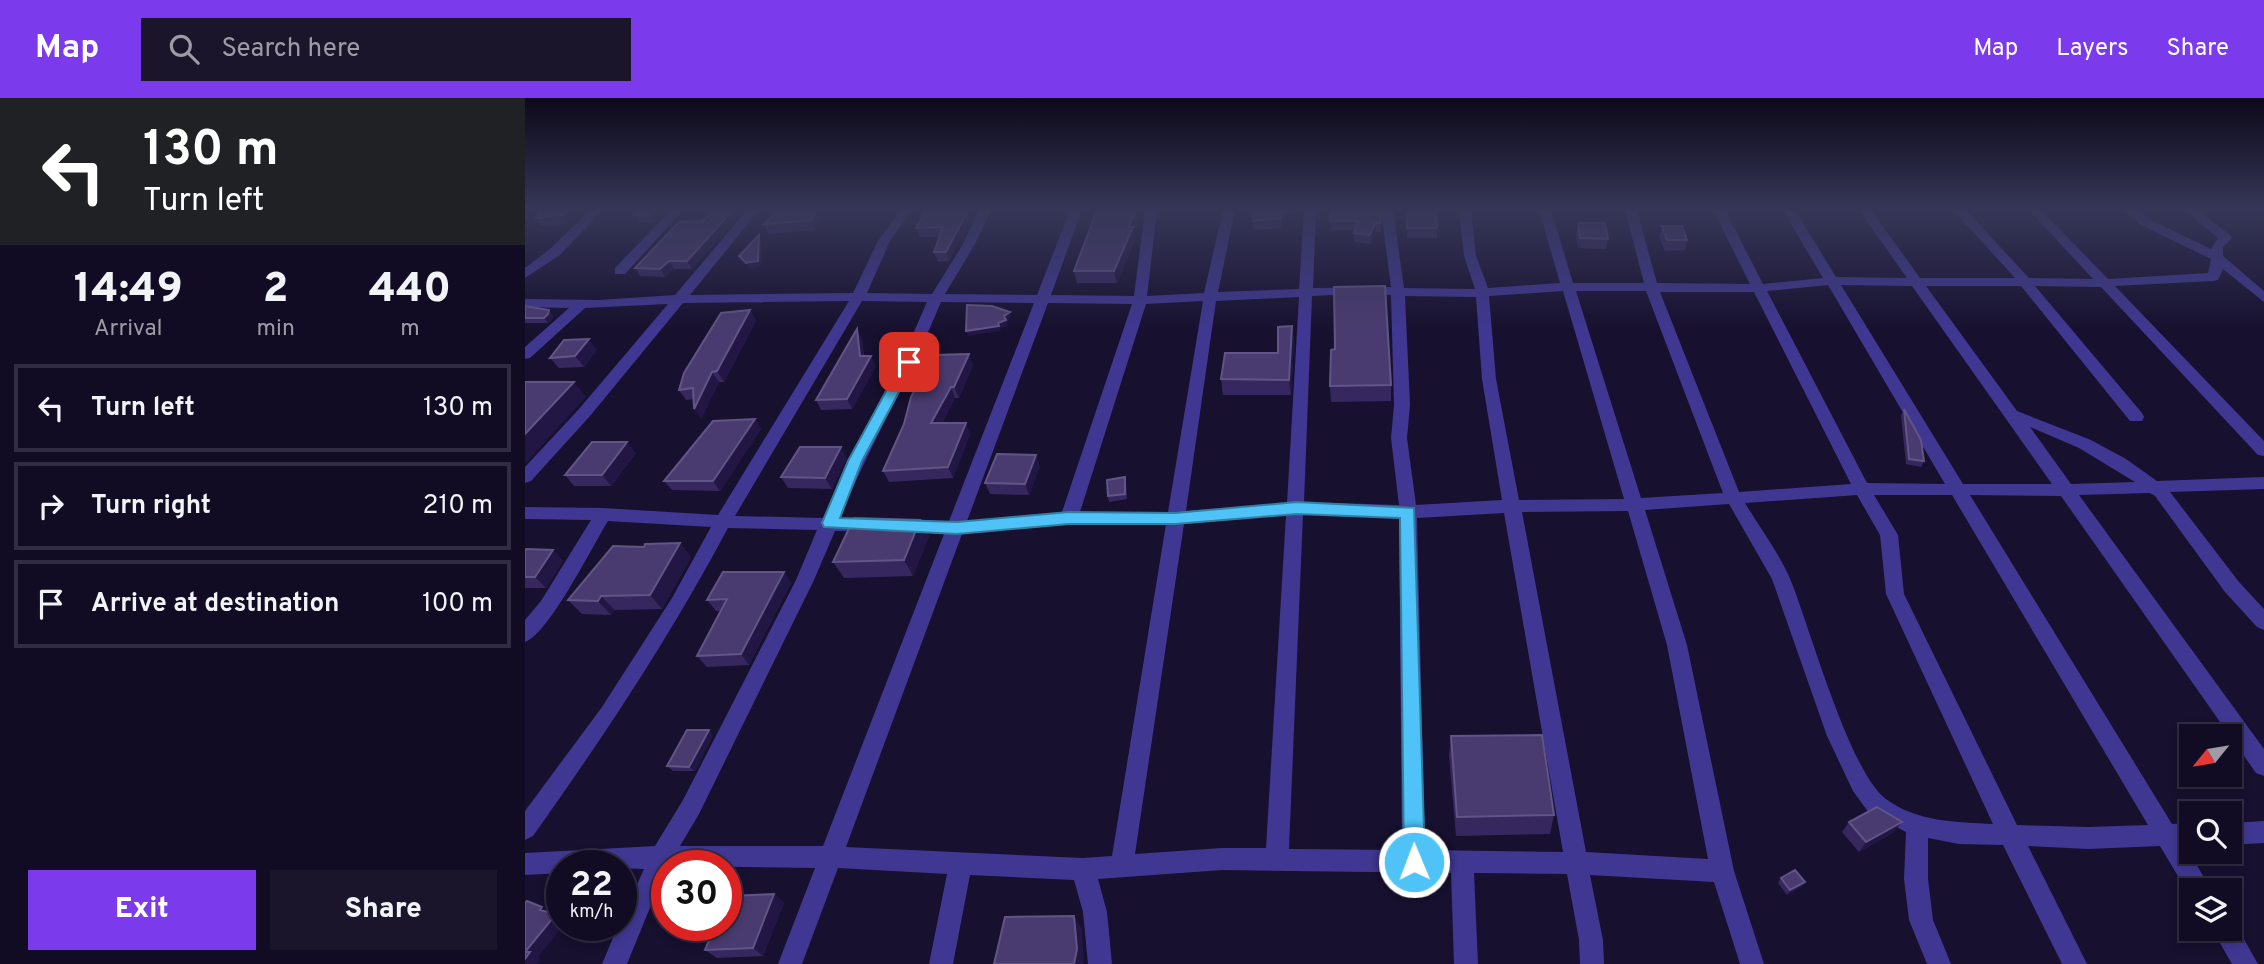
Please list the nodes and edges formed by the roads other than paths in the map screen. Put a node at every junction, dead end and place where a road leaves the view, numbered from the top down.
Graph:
1 (557, 250) edge
2 (639, 250) edge
3 (719, 250) edge
4 (879, 250) edge
5 (965, 250) edge
6 (1061, 250) edge
7 (1146, 250) edge
8 (1220, 250) edge
9 (1309, 250) edge
10 (1393, 250) edge
11 (1469, 250) edge
12 (1557, 250) edge
13 (1642, 250) edge
14 (1740, 250) edge
15 (1813, 250) edge
16 (1894, 250) edge
17 (1998, 250) edge
18 (2074, 250) edge
19 (2203, 250) edge
20 (2217, 250) edge
21 (2217, 257) junction
22 (620, 271) dead end
23 (525, 274) edge
24 (2264, 280) edge
25 (2244, 281) junction
26 (1831, 282) junction
27 (1917, 282) junction
28 (2105, 283) junction
29 (2026, 284) junction
30 (1568, 287) junction
31 (1759, 288) junction
32 (1652, 289) junction
33 (1398, 290) junction
34 (1482, 291) junction
35 (1308, 293) junction
36 (857, 297) junction
37 (1044, 297) junction
38 (1210, 297) junction
39 (2264, 298) edge
40 (679, 299) junction
41 (935, 300) junction
42 (1140, 300) junction
43 (525, 303) edge
44 (581, 304) junction
45 (525, 355) edge
46 (2009, 413) junction
47 (2136, 416) dead end
48 (2264, 451) edge
49 (525, 477) edge
50 (2264, 483) edge
51 (2153, 486) junction
52 (1862, 489) junction
53 (1958, 489) junction
54 (2064, 490) junction
55 (1733, 497) junction
56 (1633, 505) junction
57 (1512, 506) junction
58 (1297, 508) junction
59 (1408, 512) junction
60 (525, 513) edge
61 (603, 514) junction
62 (1069, 518) junction
63 (1175, 518) junction
64 (723, 522) junction
65 (830, 523) junction
66 (957, 528) junction
67 (2264, 622) edge
68 (525, 634) edge
69 (2264, 766) edge
70 (1917, 827) junction
71 (525, 829) edge
72 (2264, 832) edge
73 (2163, 833) junction
74 (2242, 833) edge
75 (2179, 834) edge
76 (2010, 835) junction
77 (665, 850) edge
78 (742, 857) edge
79 (830, 857) junction
80 (651, 858) edge
81 (1277, 860) junction
82 (1462, 861) junction
83 (1414, 862) junction
84 (1576, 863) junction
85 (525, 864) edge
86 (960, 864) junction
87 (1122, 867) junction
88 (1083, 869) junction
89 (1722, 871) junction
90 (2192, 878) edge
91 (651, 880) edge
92 (2232, 941) edge
93 (614, 964) edge
94 (790, 964) edge
95 (941, 964) edge
96 (1100, 964) edge
97 (1466, 964) edge
98 (1592, 964) edge
99 (1752, 964) edge
100 (1939, 964) edge
101 (2075, 964) edge
102 (2246, 964) edge

1 - 23 street
2 - 22 street
3 - 40 street
4 - 36 street
5 - 41 street
6 - 37 street
7 - 42 street
8 - 38 street
9 - 35 street
10 - 33 street
11 - 34 street
12 - 30 street
13 - 32 street
14 - 31 street
15 - 26 street
16 - 27 street
17 - 29 street
18 - 28 street
19 - 21 street
20 - 21 street
21 - 25 street
21 - 28 street
24 - 25 street
25 - 39 street
26 - 27 street
26 - 31 street
26 - 53 street
27 - 29 street
27 - 46 street
28 - 29 street
28 - 48 street
29 - 47 street
30 - 32 street
30 - 34 street
30 - 56 street
31 - 32 street
31 - 52 street
32 - 55 street
33 - 34 street
33 - 35 street
33 - 59 street
34 - 57 street
35 - 38 street
35 - 58 street
36 - 40 street
36 - 41 street
36 - 64 street
37 - 41 street
37 - 42 street
37 - 66 street
38 - 42 street
38 - 63 street
40 - 44 street
40 - 49 street
41 - 65 street
42 - 62 street
43 - 44 street
44 - 45 street
46 - 51 street
46 - 54 street
50 - 51 street
51 - 54 street
51 - 67 street
52 - 53 street
52 - 55 street
52 - 76 street
53 - 54 street
53 - 73 street
54 - 69 street
55 - 56 street
55 - 70 street
56 - 57 street
56 - 89 street
57 - 59 street
57 - 84 street
58 - 59 street
58 - 63 street
58 - 81 street
59 - 83 street
60 - 61 street
61 - 64 street
61 - 68 street
62 - 63 street
62 - 66 street
63 - 87 street
64 - 65 street
64 - 71 street
65 - 66 street
65 - 77 street
66 - 79 street
70 - 76 street
70 - 100 street
72 - 74 street
73 - 75 street
73 - 76 street
73 - 90 street
76 - 101 street
78 - 79 street
79 - 86 street
79 - 94 street
80 - 85 street
81 - 83 street
81 - 87 street
82 - 83 street
82 - 84 street
82 - 97 street
84 - 89 street
84 - 98 street
86 - 88 street
86 - 95 street
87 - 88 street
88 - 96 street
89 - 99 street
91 - 93 street
92 - 102 street

